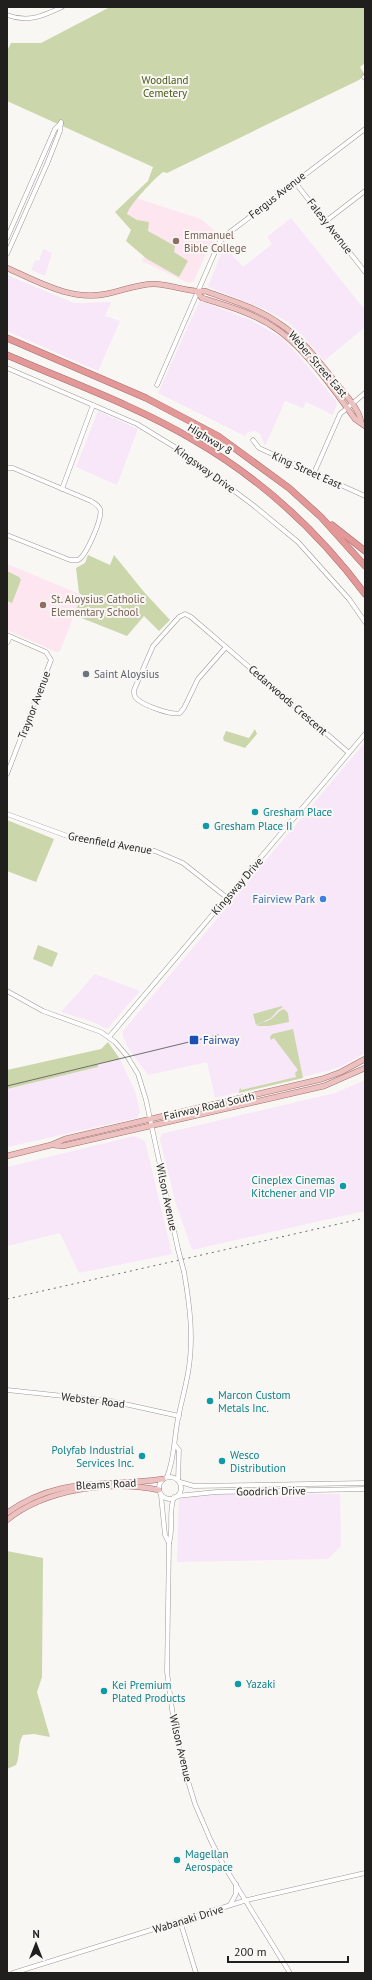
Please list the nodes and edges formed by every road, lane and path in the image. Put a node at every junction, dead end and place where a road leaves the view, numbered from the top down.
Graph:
1 (62, 7) edge
2 (7, 15) edge
3 (365, 129) edge
4 (37, 170) junction
5 (43, 172) junction
6 (294, 181) junction
7 (364, 193) edge
8 (14, 222) junction
9 (326, 222) junction
10 (20, 224) junction
11 (7, 238) edge
12 (7, 254) edge
13 (7, 268) edge
14 (365, 272) edge
15 (197, 292) junction
16 (7, 338) edge
17 (7, 355) edge
18 (7, 368) edge
19 (157, 385) dead end
20 (365, 393) edge
21 (352, 403) junction
22 (93, 405) junction
23 (346, 408) junction
24 (363, 424) edge
25 (253, 440) dead end
26 (7, 468) edge
27 (314, 473) junction
28 (62, 489) junction
29 (365, 496) edge
30 (320, 517) junction
31 (7, 535) edge
32 (365, 551) edge
33 (365, 566) edge
34 (365, 594) edge
35 (365, 622) edge
36 (8, 636) edge
37 (7, 643) edge
38 (226, 647) junction
39 (365, 734) edge
40 (349, 753) junction
41 (7, 774) edge
42 (7, 814) edge
43 (226, 897) junction
44 (7, 991) edge
45 (109, 1037) junction
46 (365, 1059) edge
47 (365, 1068) edge
48 (150, 1119) junction
49 (151, 1126) junction
50 (51, 1145) junction
51 (7, 1156) edge
52 (7, 1390) edge
53 (179, 1416) junction
54 (175, 1445) junction
55 (165, 1478) junction
56 (179, 1481) junction
57 (365, 1483) edge
58 (365, 1489) edge
59 (160, 1493) junction
60 (176, 1496) junction
61 (7, 1513) edge
62 (7, 1520) edge
63 (169, 1543) junction
64 (365, 1873) edge
65 (236, 1884) junction
66 (247, 1900) junction
67 (230, 1905) junction
68 (180, 1921) junction
69 (13, 1973) edge
70 (196, 1973) edge
71 (290, 1973) edge

1 - 2 street
3 - 6 street, Fergus Avenue
4 - 5 street
4 - 5 street
4 - 8 street
5 - 10 street
6 - 9 street, Falesy Avenue
6 - 15 street, Fergus Avenue
7 - 9 street
8 - 10 street
8 - 11 street
9 - 14 street, Falesy Avenue
10 - 12 street
13 - 15 main road, Weber Street East
15 - 19 street, Fergus Avenue
15 - 21 main road, Weber Street East
15 - 23 main road, Weber Street East
16 - 30 highway, Highway 8
17 - 34 highway, Highway 8
18 - 22 street, Kingsway Drive
20 - 21 street
21 - 23 street
21 - 24 main road, Weber Street East
22 - 28 street
22 - 35 street, Kingsway Drive
23 - 24 main road, Weber Street East
23 - 27 street
25 - 27 street, King Street East
26 - 28 street
27 - 29 street, King Street East
28 - 31 street
30 - 32 highway
30 - 33 highway, Highway 8
36 - 37 street
36 - 41 street, Traynor Avenue
38 - 38 street, Cedarwoods Crescent
38 - 40 street, Cedarwoods Crescent
39 - 40 street, Kingsway Drive
40 - 43 street, Kingsway Drive
42 - 43 street, Greenfield Avenue
43 - 45 street, Kingsway Drive
44 - 45 street, Wilson Avenue
45 - 48 street, Wilson Avenue
46 - 48 main road, Fairway Road South
47 - 49 main road, Fairway Road South
48 - 49 street, Wilson Avenue
48 - 50 main road, Fairway Road South
49 - 50 main road, Fairway Road South
49 - 53 street, Wilson Avenue, bridge
50 - 51 main road, Fairway Road South
52 - 53 street, Webster Road
53 - 54 street, Wilson Avenue
54 - 55 street, Wilson Avenue
54 - 56 street, Wilson Avenue
55 - 56 street
55 - 59 street, Wilson Avenue
55 - 61 main road, Bleams Road
56 - 57 street, Goodrich Drive
56 - 60 street, Wilson Avenue
58 - 60 street, Goodrich Drive
59 - 60 street
59 - 62 main road, Bleams Road
59 - 63 street
60 - 63 street, Wilson Avenue
63 - 65 street, Wilson Avenue
64 - 66 street, Wabanaki Drive
65 - 66 street, Wilson Avenue
65 - 67 street
66 - 67 street, Wabanaki Drive
66 - 71 street, Wilson Avenue
67 - 68 street, Wabanaki Drive
68 - 69 street, Wabanaki Drive
68 - 70 street

